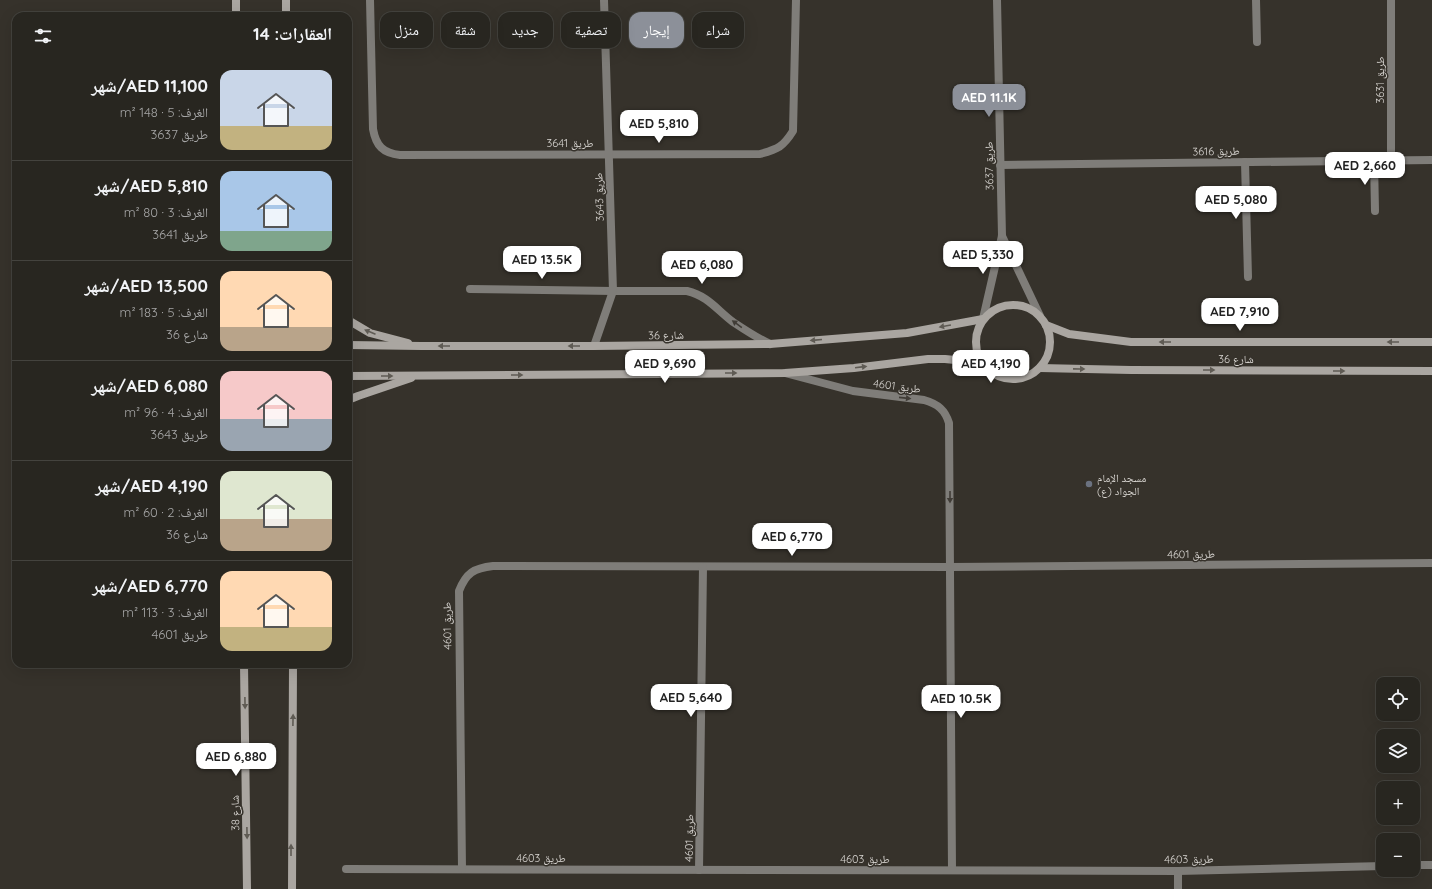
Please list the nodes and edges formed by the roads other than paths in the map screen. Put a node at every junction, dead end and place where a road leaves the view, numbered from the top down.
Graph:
1 (236, 0) edge
2 (286, 0) edge
3 (370, 0) edge
4 (604, 0) edge
5 (796, 0) edge
6 (997, 0) edge
7 (1256, 0) edge
8 (1391, 0) edge
9 (236, 12) edge
10 (286, 12) edge
11 (1256, 42) dead end
12 (608, 154) junction
13 (1374, 160) junction
14 (1391, 160) junction
15 (1432, 160) edge
16 (1245, 162) junction
17 (1000, 165) junction
18 (1375, 211) dead end
19 (1002, 236) junction
20 (1248, 277) dead end
21 (470, 289) dead end
22 (613, 292) junction
23 (1040, 316) junction
24 (983, 319) junction
25 (352, 322) edge
26 (1046, 325) junction
27 (1432, 342) edge
28 (770, 344) junction
29 (352, 345) edge
30 (421, 346) junction
31 (594, 346) junction
32 (983, 366) junction
33 (1040, 368) junction
34 (1432, 371) edge
35 (785, 373) junction
36 (352, 376) edge
37 (419, 376) junction
38 (352, 398) edge
39 (1432, 563) edge
40 (703, 567) junction
41 (950, 567) junction
42 (244, 668) edge
43 (293, 668) edge
44 (1420, 865) edge
45 (1432, 865) edge
46 (1376, 866) edge
47 (346, 869) dead end
48 (462, 869) junction
49 (699, 870) junction
50 (952, 870) junction
51 (1178, 871) junction
52 (247, 889) edge
53 (292, 889) edge
54 (1178, 889) edge

1 - 9 street
2 - 10 street
3 - 12 street, طريق 3641
4 - 12 street, طريق 3643
5 - 12 street, طريق 3641
6 - 17 street, طريق 3637
7 - 11 street
8 - 14 street, طريق 3631
12 - 22 street, طريق 3643
13 - 14 street, طريق 3616
13 - 16 street, طريق 3616
13 - 18 street
14 - 15 street, طريق 3616
16 - 17 street, طريق 3616
16 - 20 street
17 - 19 street, طريق 3637
19 - 23 street, طريق 3637
19 - 24 street, طريق 3637
21 - 22 street
28 -> 22 street
22 - 31 street
23 - 24 street
23 - 26 street
24 -> 28 street, شارع 36
24 - 32 street
30 -> 25 street
27 -> 26 street, شارع 36
26 - 33 street
28 - 31 street, شارع 36
29 - 30 street, شارع 36
31 -> 30 street, شارع 36
32 - 33 street
35 -> 32 street
33 -> 34 street, شارع 36
37 -> 35 street
35 -> 41 street, طريق 4601
36 -> 37 street
37 - 38 street
39 - 41 street, طريق 4601
40 - 41 street, طريق 4601
40 - 48 street, طريق 4601
40 - 49 street, طريق 4601
41 - 50 street, طريق 4601
42 -> 52 street, شارع 38
53 -> 43 street
44 - 45 street
46 - 51 street, طريق 4603
47 - 48 street, طريق 4603
48 - 49 street, طريق 4603
49 - 50 street, طريق 4603
50 - 51 street, طريق 4603
51 - 54 street

